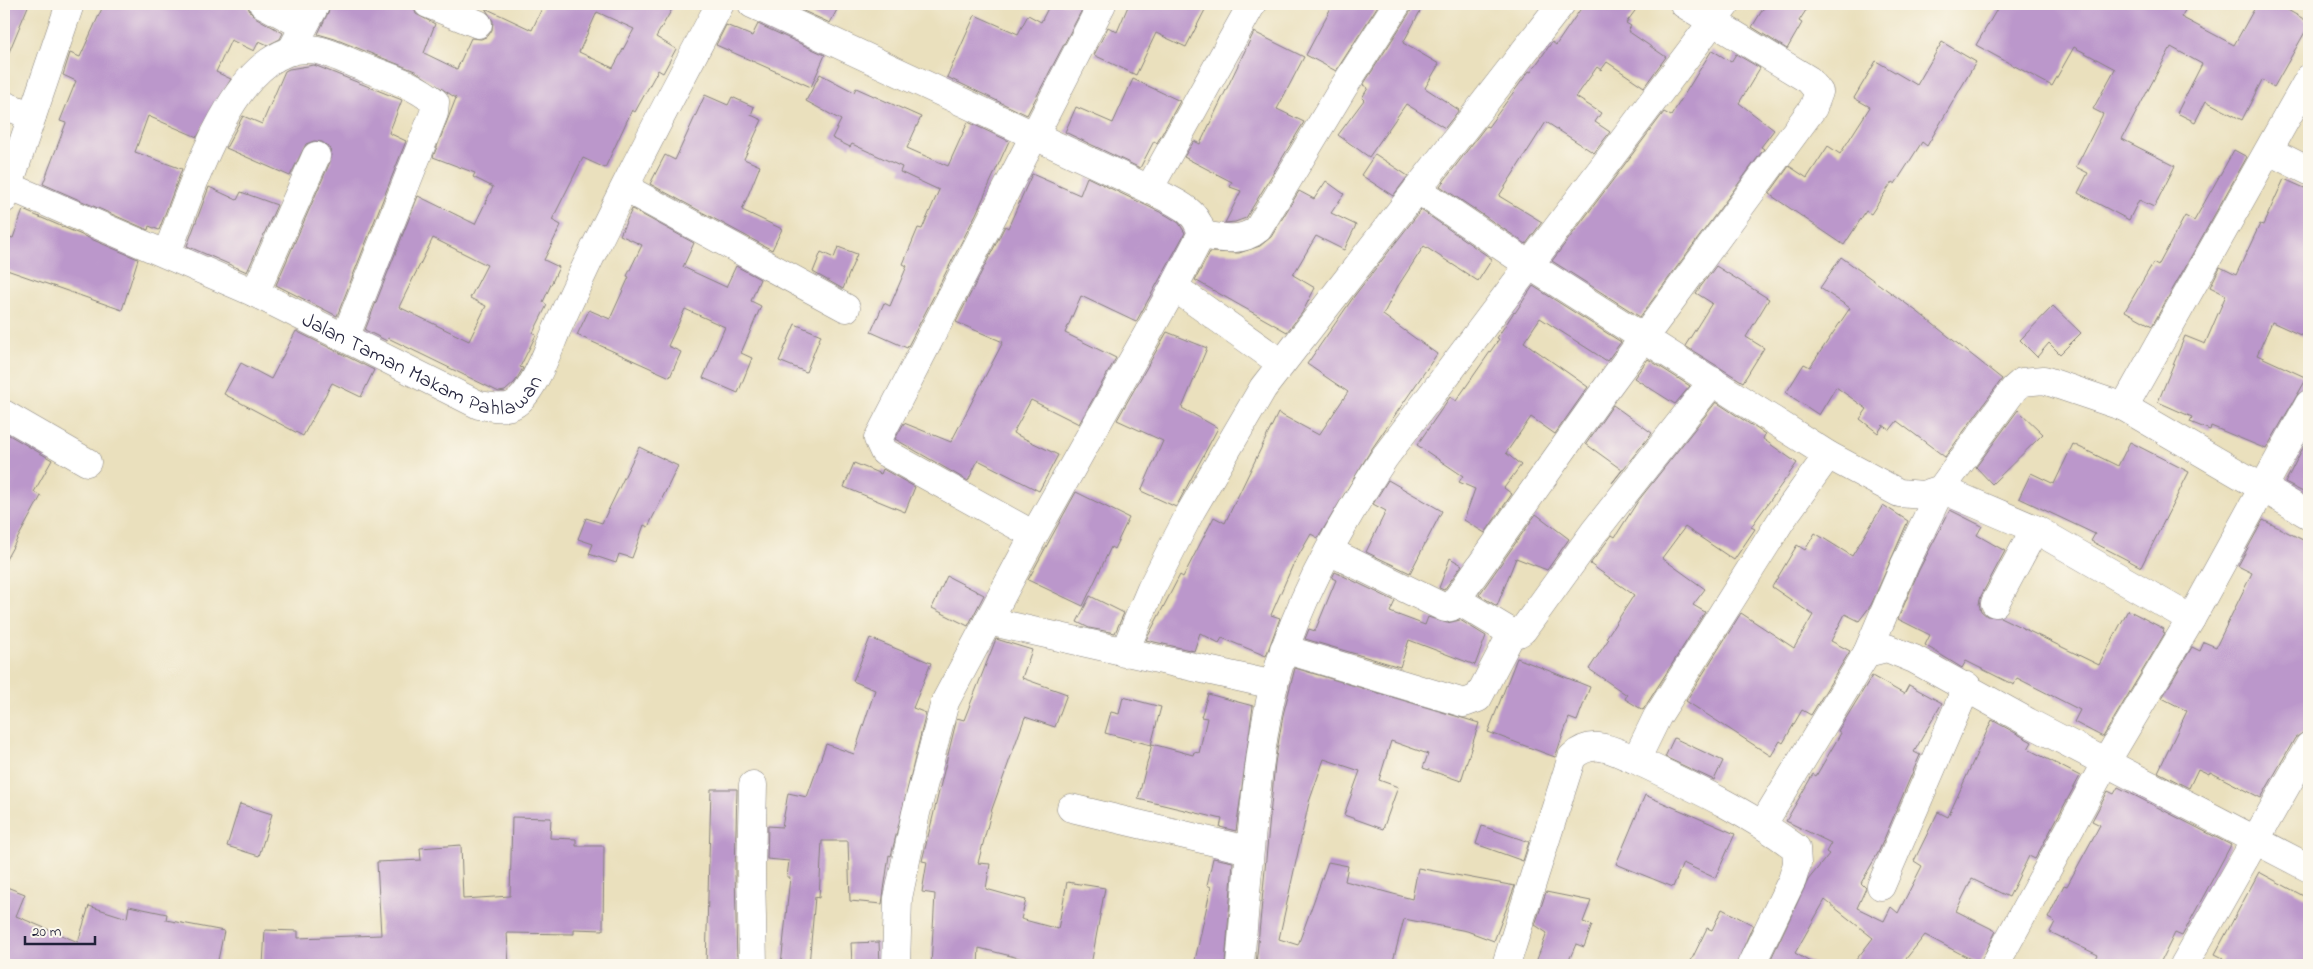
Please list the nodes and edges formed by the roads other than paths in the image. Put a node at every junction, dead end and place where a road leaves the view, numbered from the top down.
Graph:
1 (70, 4) edge
2 (263, 4) edge
3 (428, 4) edge
4 (720, 4) edge
5 (752, 4) edge
6 (1102, 4) edge
7 (1252, 4) edge
8 (1397, 4) edge
9 (1560, 4) edge
10 (1684, 4) edge
11 (1719, 13) edge
12 (310, 15) edge
13 (478, 24) dead end
14 (291, 51) junction
15 (2309, 78) edge
16 (4, 105) edge
17 (32, 116) junction
18 (1033, 137) junction
19 (2270, 151) junction
20 (316, 156) dead end
21 (2309, 171) edge
22 (626, 188) junction
23 (1149, 189) junction
24 (1418, 189) junction
25 (5, 190) edge
26 (1201, 235) junction
27 (167, 253) junction
28 (1529, 266) junction
29 (1174, 287) junction
30 (255, 292) junction
31 (846, 308) dead end
32 (345, 338) junction
33 (1644, 338) junction
34 (1281, 363) junction
35 (1713, 381) junction
36 (2309, 404) edge
37 (2124, 407) junction
38 (4, 414) edge
39 (1828, 454) junction
40 (87, 462) dead end
41 (1941, 489) junction
42 (2263, 489) junction
43 (2309, 515) edge
44 (2035, 529) junction
45 (1034, 535) junction
46 (1328, 551) junction
47 (1457, 600) junction
48 (1995, 603) dead end
49 (2191, 619) junction
50 (988, 622) junction
51 (1512, 633) junction
52 (1284, 649) junction
53 (1124, 653) junction
54 (1866, 653) junction
55 (1274, 685) junction
56 (1967, 686) junction
57 (2309, 746) edge
58 (1636, 760) junction
59 (2106, 762) junction
60 (753, 786) dead end
61 (1070, 808) dead end
62 (1763, 824) junction
63 (2256, 842) junction
64 (1248, 850) junction
65 (2309, 868) edge
66 (1881, 886) dead end
67 (753, 965) edge
68 (896, 965) edge
69 (1240, 965) edge
70 (1506, 965) edge
71 (1751, 965) edge
72 (1995, 965) edge
73 (2184, 965) edge

1 - 17 street
2 - 12 street
3 - 13 street
4 - 22 street, Jalan Taman Makam Pahlawan
5 - 18 street
6 - 18 street
7 - 23 street
8 - 26 street
9 - 24 street
10 - 11 street
11 - 28 street
11 - 33 street
12 - 14 street
14 - 27 street
14 - 32 street
15 - 19 street
16 - 17 street
17 - 25 street
18 - 23 street
18 - 45 street
19 - 21 street
19 - 37 street
20 - 30 street
22 - 31 street
22 - 32 street, Jalan Taman Makam Pahlawan
23 - 26 street
24 - 28 street
24 - 34 street
25 - 27 street, Jalan Taman Makam Pahlawan
26 - 29 street
27 - 30 street, Jalan Taman Makam Pahlawan
28 - 33 street
28 - 46 street
29 - 34 street
29 - 45 street
30 - 32 street, Jalan Taman Makam Pahlawan
33 - 35 street
33 - 47 street
34 - 53 street
35 - 39 street
35 - 51 street
36 - 42 street
37 - 41 street
37 - 42 street
38 - 40 street
39 - 41 street
39 - 58 street
41 - 44 street
41 - 54 street
42 - 43 street
42 - 49 street
44 - 48 street
44 - 49 street
45 - 50 street
46 - 47 street
46 - 52 street
47 - 51 street
49 - 59 street
50 - 53 street
50 - 68 street
51 - 52 street
52 - 55 street
53 - 55 street
54 - 56 street
54 - 62 street
55 - 64 street
56 - 59 street
56 - 66 street
57 - 63 street
58 - 62 street
58 - 70 street
59 - 63 street
59 - 72 street
60 - 67 street
61 - 64 street
62 - 71 street
63 - 65 street
63 - 73 street
64 - 69 street

